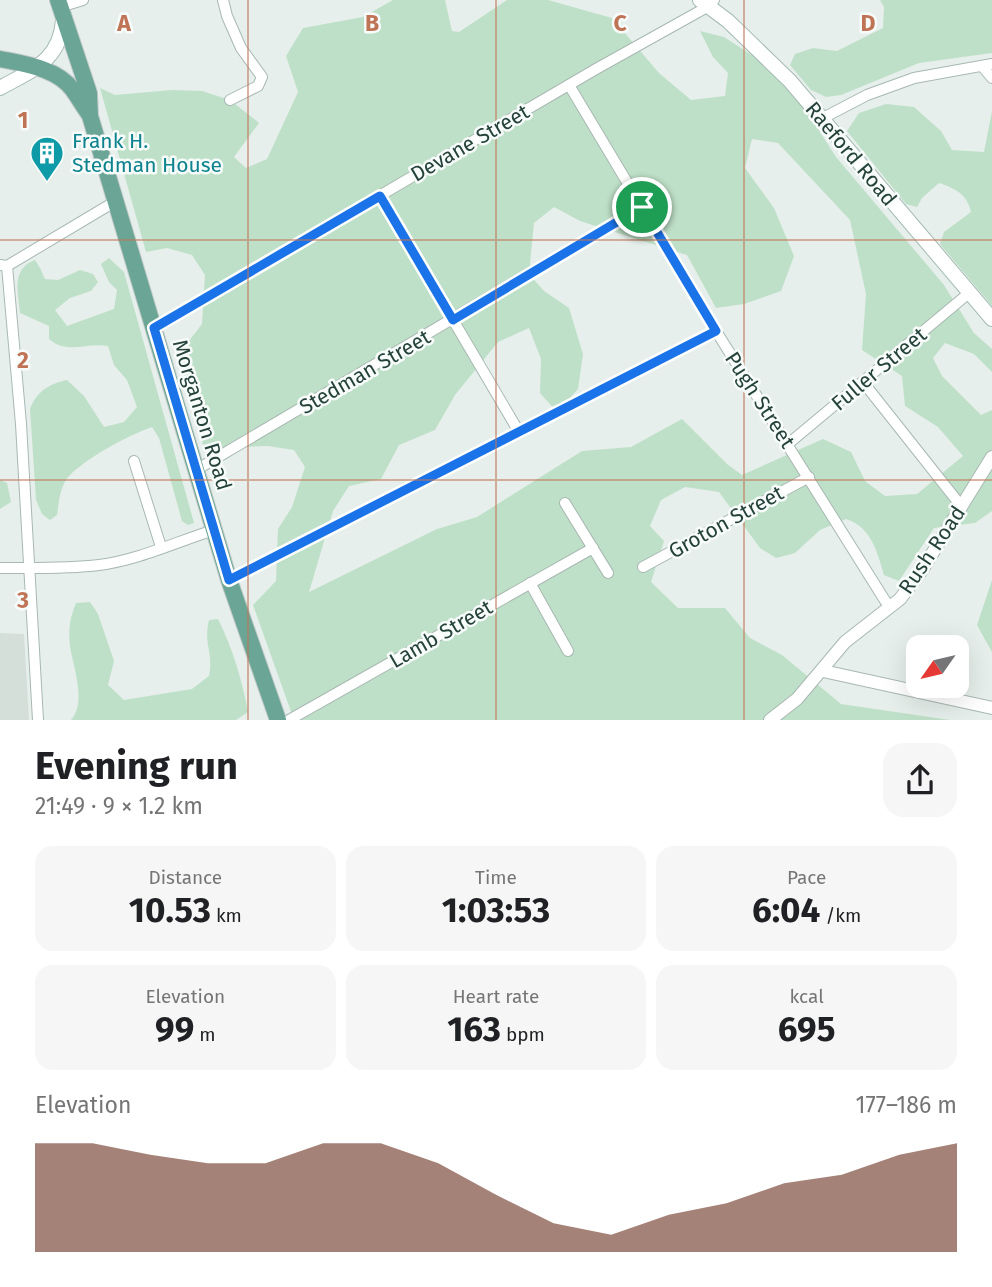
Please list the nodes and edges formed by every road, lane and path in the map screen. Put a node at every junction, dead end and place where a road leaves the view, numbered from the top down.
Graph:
1 (83, 0) edge
2 (223, 0) edge
3 (707, 2) edge
4 (60, 9) edge
5 (0, 59) edge
6 (987, 65) edge
7 (37, 67) junction
8 (992, 78) edge
9 (569, 85) junction
10 (0, 88) edge
11 (230, 100) dead end
12 (90, 116) junction
13 (823, 118) junction
14 (380, 196) junction
15 (116, 201) junction
16 (642, 207) junction
17 (4, 265) edge
18 (969, 293) junction
19 (992, 319) edge
20 (453, 320) junction
21 (154, 328) junction
22 (716, 331) junction
23 (863, 382) junction
24 (519, 432) junction
25 (788, 444) junction
26 (992, 457) edge
27 (134, 461) dead end
28 (196, 470) junction
29 (809, 477) junction
30 (565, 503) dead end
31 (962, 507) junction
32 (214, 530) junction
33 (161, 547) junction
34 (593, 548) junction
35 (643, 567) dead end
36 (0, 568) edge
37 (30, 568) junction
38 (608, 573) dead end
39 (229, 580) junction
40 (530, 583) junction
41 (889, 607) junction
42 (568, 651) dead end
43 (823, 671) junction
44 (992, 708) edge
45 (38, 720) edge
46 (278, 720) edge
47 (289, 720) edge
48 (770, 720) edge

1 - 4 street
2 - 11 street
3 - 9 street, Devane Street
3 - 13 main road, Raeford Road
4 - 7 main road
4 - 12 main road, Morganton Road
5 - 7 main road
6 - 8 street
6 - 13 street
7 - 10 main road
7 - 12 main road
9 - 14 street, Devane Street
9 - 16 street, Pugh Street
12 - 15 main road, Morganton Road
13 - 18 main road, Raeford Road
14 - 20 street
14 - 21 street, Devane Street
15 - 17 street
15 - 21 main road, Morganton Road
16 - 20 street, Stedman Street
16 - 22 street, Pugh Street
17 - 37 street
18 - 19 main road, Raeford Road
18 - 23 street, Fuller Street
20 - 24 street
20 - 28 street, Stedman Street
21 - 28 main road, Morganton Road
22 - 24 street
22 - 25 street, Pugh Street
23 - 25 street, Fuller Street
23 - 31 street
24 - 39 street
25 - 29 street, Pugh Street
26 - 31 street, Rush Road
27 - 33 street
28 - 32 main road, Morganton Road
29 - 35 street, Groton Street
29 - 41 street, Pugh Street
30 - 34 street
31 - 41 street, Rush Road
32 - 33 street
32 - 39 main road, Morganton Road
33 - 37 street
34 - 38 street
34 - 40 street, Lamb Street
36 - 37 street
37 - 45 street
39 - 46 main road, Morganton Road
40 - 42 street
40 - 47 street, Lamb Street
41 - 43 street, Rush Road
43 - 44 street
43 - 48 street, Rush Road

